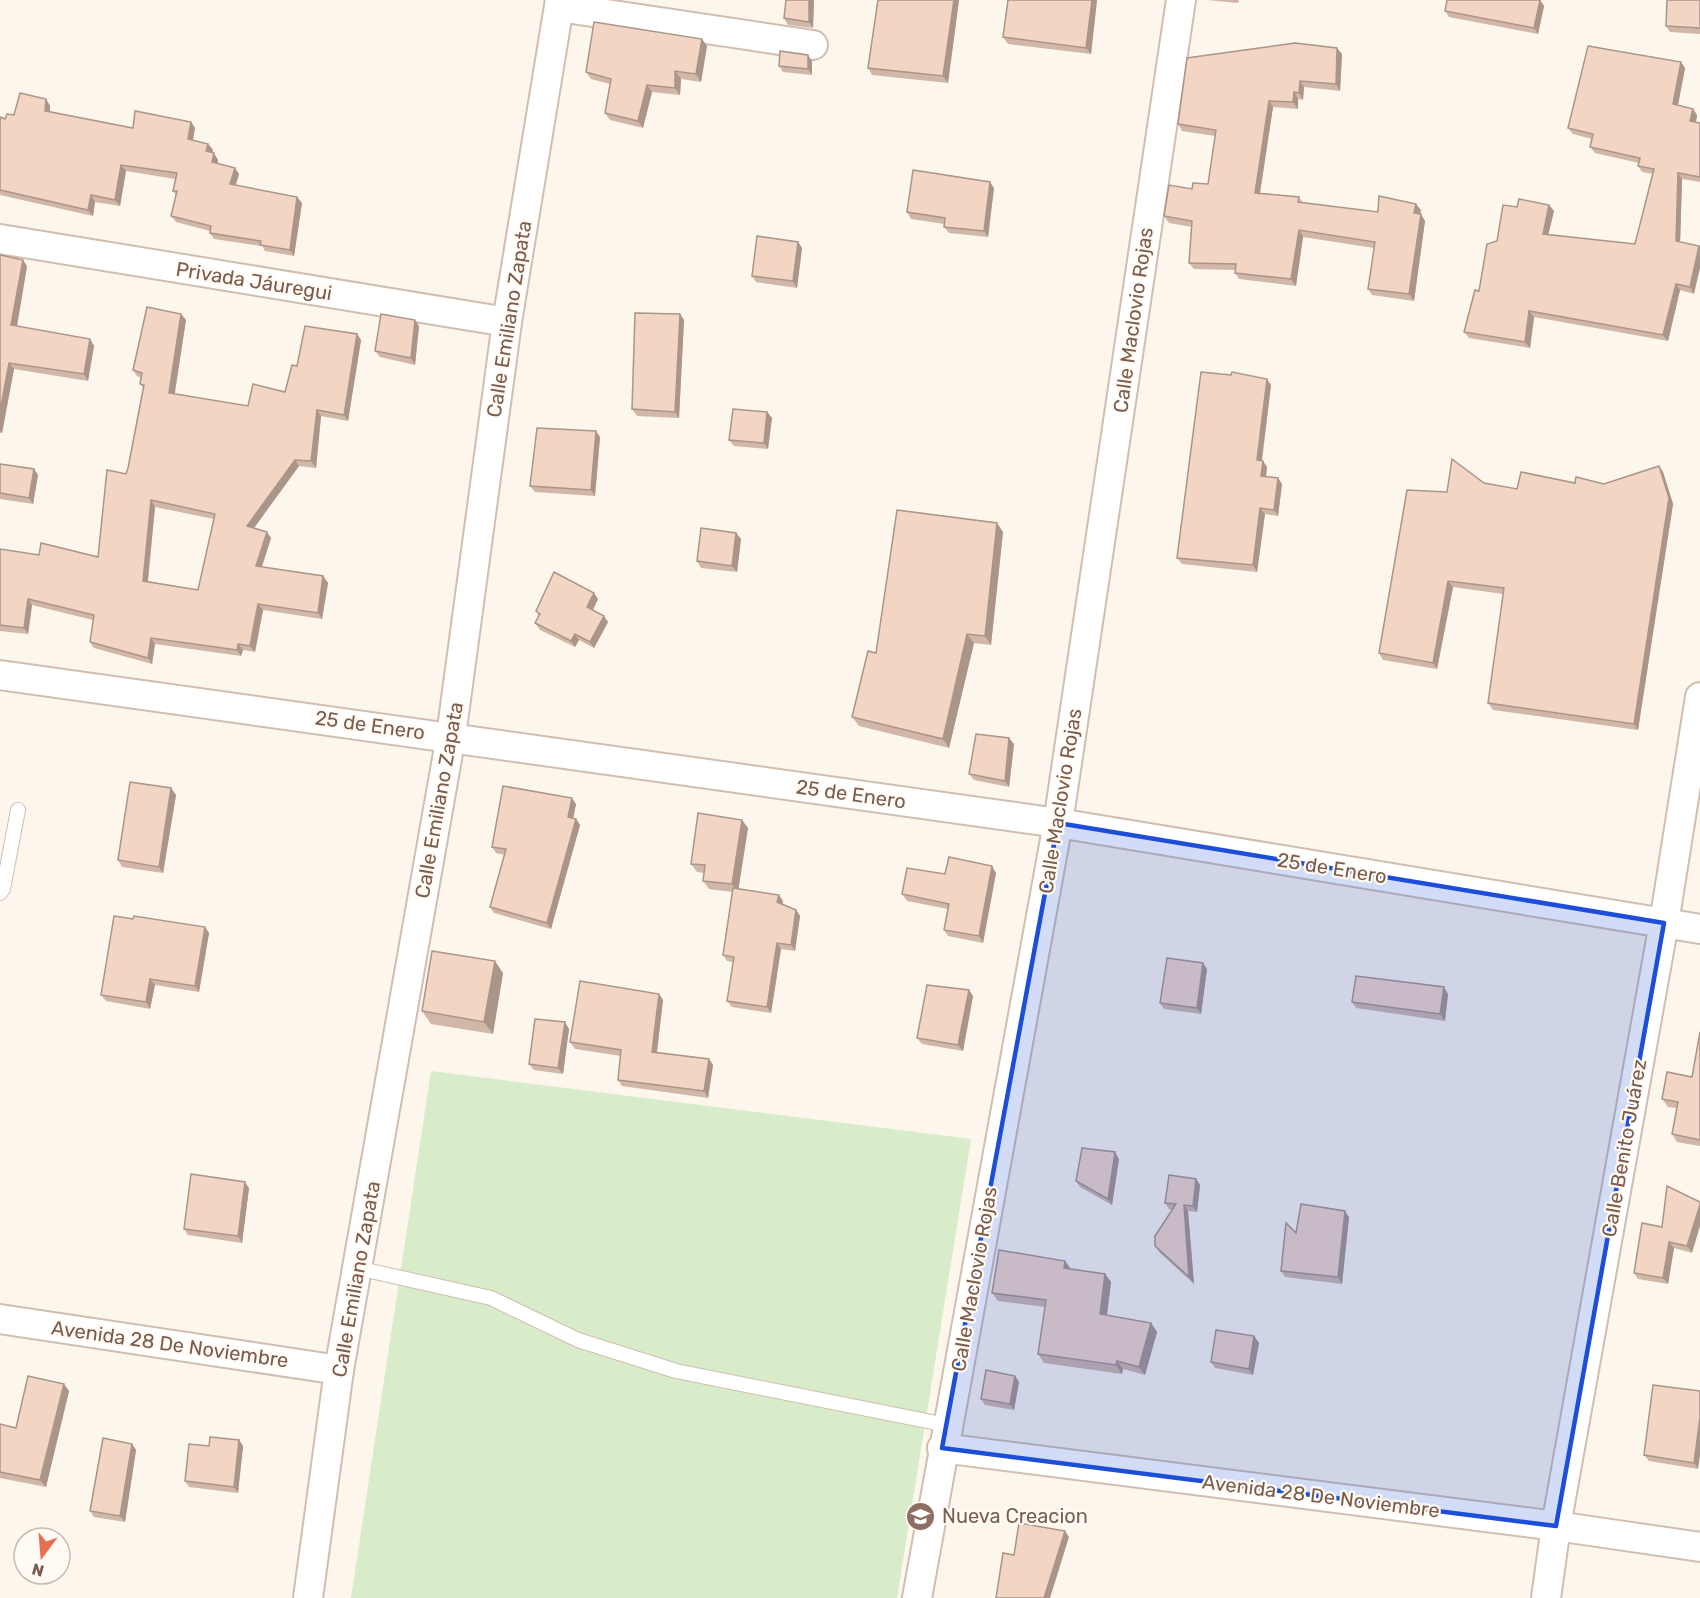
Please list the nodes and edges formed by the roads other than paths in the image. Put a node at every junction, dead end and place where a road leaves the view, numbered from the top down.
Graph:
1 (1181, 0) edge
2 (559, 4) edge
3 (813, 45) dead end
4 (0, 239) edge
5 (507, 322) junction
6 (0, 675) edge
7 (1700, 698) edge
8 (451, 736) junction
9 (18, 810) dead end
10 (1058, 823) junction
11 (0, 892) edge
12 (1664, 923) junction
13 (1700, 929) edge
14 (357, 1268) junction
15 (0, 1319) edge
16 (339, 1370) junction
17 (945, 1437) junction
18 (1556, 1526) junction
19 (1700, 1547) edge
20 (308, 1598) edge
21 (917, 1598) edge
22 (1546, 1598) edge

1 - 10 street, Calle Maclovio Rojas
2 - 3 street
2 - 5 street, Calle Emiliano Zapata
4 - 5 street, Privada Jáuregui
5 - 8 street, Calle Emiliano Zapata
6 - 8 street, 25 de Enero
7 - 12 street, Calle Benito Juárez
8 - 10 street, 25 de Enero
8 - 14 street, Calle Emiliano Zapata
9 - 11 lane
10 - 12 street, 25 de Enero
10 - 17 street, Calle Maclovio Rojas
12 - 13 street, 25 de Enero
12 - 18 street, Calle Benito Juárez
14 - 16 street, Calle Emiliano Zapata
14 - 17 lane
15 - 16 street, Avenida 28 De Noviembre
16 - 20 street, Calle Emiliano Zapata
17 - 18 street, Avenida 28 De Noviembre
17 - 21 street, Calle Maclovio Rojas
18 - 19 street, Avenida 28 De Noviembre
18 - 22 street, Calle Benito Juárez

